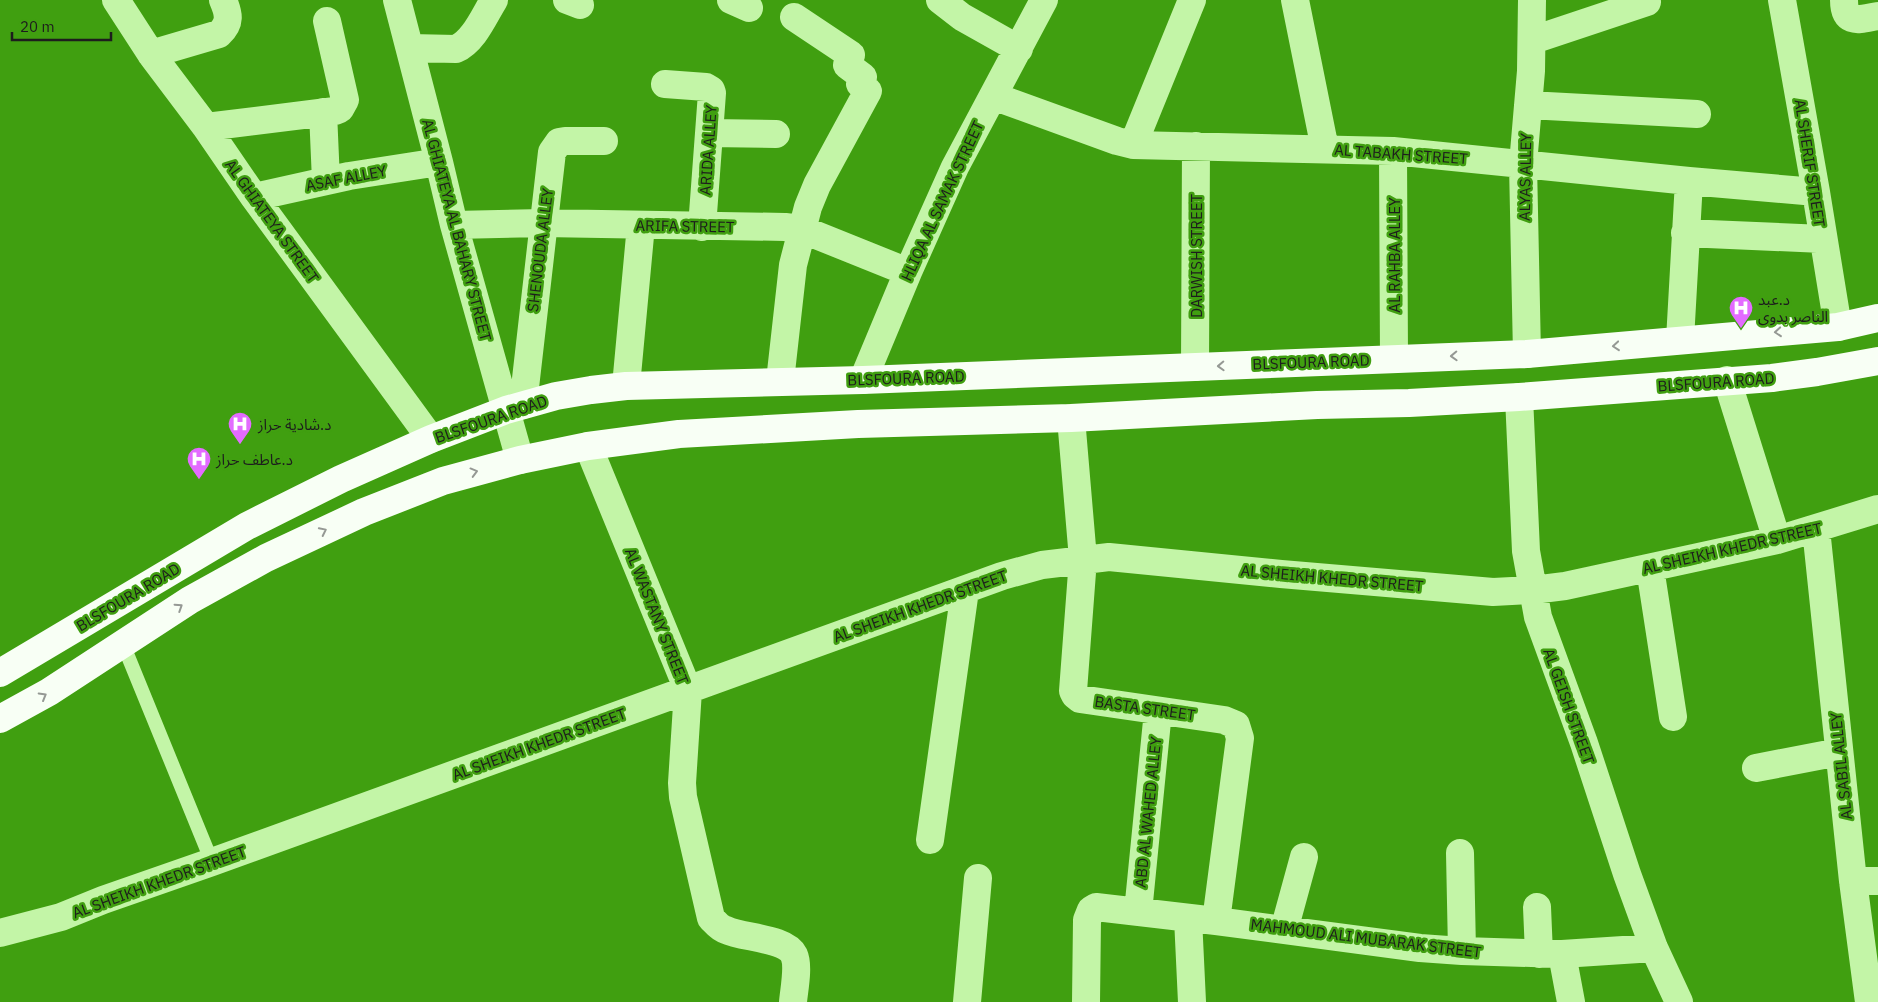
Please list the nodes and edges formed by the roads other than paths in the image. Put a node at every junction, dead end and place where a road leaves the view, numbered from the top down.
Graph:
1 (116, 0) edge
2 (223, 0) edge
3 (397, 0) edge
4 (494, 0) edge
5 (940, 0) edge
6 (1044, 0) edge
7 (1192, 0) edge
8 (1294, 0) edge
9 (1532, 0) edge
10 (1782, 0) edge
11 (1844, 0) edge
12 (1647, 2) dead end
13 (1878, 16) edge
14 (794, 17) dead end
15 (327, 21) dead end
16 (1533, 40) junction
17 (410, 48) junction
18 (1019, 49) junction
19 (151, 54) junction
20 (665, 84) dead end
21 (993, 96) junction
22 (1528, 105) junction
23 (323, 112) junction
24 (1697, 114) dead end
25 (206, 127) junction
26 (709, 133) junction
27 (776, 134) dead end
28 (604, 141) dead end
29 (1133, 145) junction
30 (1196, 146) junction
31 (1325, 149) junction
32 (1393, 151) junction
33 (439, 162) junction
34 (1522, 164) junction
35 (326, 181) junction
36 (1689, 181) junction
37 (1816, 192) junction
38 (254, 198) junction
39 (543, 224) junction
40 (454, 225) junction
41 (641, 225) junction
42 (702, 227) junction
43 (801, 229) junction
44 (1685, 233) junction
45 (1823, 239) junction
46 (908, 272) junction
47 (1878, 318) edge
48 (1838, 327) junction
49 (1680, 340) junction
50 (1527, 354) junction
51 (1394, 358) junction
52 (1878, 361) edge
53 (1195, 367) junction
54 (863, 380) junction
55 (1727, 380) junction
56 (780, 381) junction
57 (626, 386) junction
58 (1520, 397) junction
59 (514, 408) junction
60 (1072, 418) junction
61 (431, 439) junction
62 (588, 446) junction
63 (520, 460) junction
64 (1878, 509) edge
65 (1816, 529) junction
66 (1777, 540) junction
67 (1083, 559) junction
68 (1650, 568) junction
69 (965, 590) junction
70 (1533, 590) junction
71 (123, 644) junction
72 (0, 673) edge
73 (688, 690) junction
74 (1158, 711) junction
75 (1673, 717) dead end
76 (0, 719) edge
77 (1839, 752) junction
78 (1756, 768) dead end
79 (930, 840) dead end
80 (1460, 852) dead end
81 (1304, 857) dead end
82 (212, 862) junction
83 (978, 878) dead end
84 (1866, 881) edge
85 (1537, 908) dead end
86 (1138, 912) junction
87 (1188, 918) junction
88 (1216, 921) junction
89 (1284, 930) junction
90 (0, 933) edge
91 (1654, 948) junction
92 (1462, 951) junction
93 (1550, 954) junction
94 (793, 1002) edge
95 (967, 1002) edge
96 (1086, 1002) edge
97 (1192, 1002) edge
98 (1571, 1002) edge
99 (1679, 1002) edge
100 (1868, 1002) edge

1 - 19 street, AL GHIATEYA STREET
2 - 19 street
3 - 17 street, AL GHIATEYA AL BAHARY STREET
4 - 17 street
5 - 18 street
6 - 18 street, HLIQA AL SAMAK STREET
7 - 29 street
8 - 31 street
9 - 16 street, ALYAS ALLEY
10 - 37 street, AL SHERIF STREET
11 - 13 street
12 - 16 street
14 - 43 street
15 - 23 street
16 - 22 street, ALYAS ALLEY
17 - 33 street, AL GHIATEYA AL BAHARY STREET
18 - 21 street, HLIQA AL SAMAK STREET
19 - 25 street, AL GHIATEYA STREET
20 - 26 street, ARIDA ALLEY
21 - 29 street, AL TABAKH STREET
21 - 46 street, HLIQA AL SAMAK STREET
22 - 24 street
22 - 34 street, ALYAS ALLEY
23 - 25 street
23 - 35 street
25 - 38 street, AL GHIATEYA STREET
26 - 27 street
26 - 42 street, ARIDA ALLEY
28 - 39 street, SHENOUDA ALLEY
29 - 30 street, AL TABAKH STREET
30 - 31 street, AL TABAKH STREET
30 - 53 street, DARWISH STREET
31 - 32 street, AL TABAKH STREET
32 - 34 street, AL TABAKH STREET
32 - 51 street, AL RAHBA ALLEY
33 - 35 street, ASAF ALLEY
33 - 40 street, AL GHIATEYA AL BAHARY STREET
34 - 36 street, AL TABAKH STREET
34 - 50 street, ALYAS ALLEY
35 - 38 street, ASAF ALLEY
36 - 37 street, AL TABAKH STREET
36 - 44 street
37 - 45 street, AL SHERIF STREET
38 - 61 street, AL GHIATEYA STREET
39 - 40 street, ARIFA STREET
39 - 41 street, ARIFA STREET
39 - 59 street, SHENOUDA ALLEY
40 - 59 street, AL GHIATEYA AL BAHARY STREET
41 - 42 street, ARIFA STREET
41 - 57 street
42 - 43 street, ARIFA STREET
43 - 46 street, ARIFA STREET
43 - 56 street
44 - 45 street
44 - 49 street
45 - 48 street, AL SHERIF STREET
46 - 54 street, HLIQA AL SAMAK STREET
47 - 48 main road, BLSFOURA ROAD
48 -> 49 main road, BLSFOURA ROAD
49 -> 50 main road, BLSFOURA ROAD
50 -> 51 main road, BLSFOURA ROAD
51 -> 53 main road, BLSFOURA ROAD
52 - 55 main road, BLSFOURA ROAD
53 - 54 main road, BLSFOURA ROAD
54 - 56 main road, BLSFOURA ROAD
55 - 58 main road, BLSFOURA ROAD
55 - 66 street
56 - 57 main road, BLSFOURA ROAD
57 - 59 main road, BLSFOURA ROAD
58 - 60 main road, BLSFOURA ROAD
58 - 70 street, AL GEISH STREET
59 - 61 main road, BLSFOURA ROAD
59 - 63 street, AL GHIATEYA AL BAHARY STREET
60 - 62 main road, BLSFOURA ROAD
60 - 67 street, BASTA STREET
61 - 72 main road, BLSFOURA ROAD
62 - 63 main road, BLSFOURA ROAD
62 - 73 street, AL WASTANY STREET
71 -> 63 main road, BLSFOURA ROAD
64 - 65 street, AL SHEIKH KHEDR STREET
65 - 66 street, AL SHEIKH KHEDR STREET
65 - 77 street, AL SABIL ALLEY
66 - 68 street, AL SHEIKH KHEDR STREET
67 - 69 street, AL SHEIKH KHEDR STREET
67 - 70 street, AL SHEIKH KHEDR STREET
67 - 74 street, BASTA STREET
68 - 70 street, AL SHEIKH KHEDR STREET
68 - 75 street
69 - 73 street, AL SHEIKH KHEDR STREET
69 - 79 street
70 - 91 street, AL GEISH STREET
76 -> 71 main road, BLSFOURA ROAD
71 - 82 lane
73 - 82 street, AL SHEIKH KHEDR STREET
73 - 94 street, AL WASTANY STREET
74 - 86 street, ABD AL WAHED ALLEY
74 - 88 street, BASTA STREET
77 - 78 street
77 - 84 street, AL SABIL ALLEY
80 - 92 street
81 - 89 street
82 - 90 street, AL SHEIKH KHEDR STREET
83 - 95 street
84 - 100 street, AL SABIL ALLEY
85 - 93 street
86 - 87 street, MAHMOUD ALI MUBARAK STREET
86 - 96 street, MAHMOUD ALI MUBARAK STREET
87 - 88 street, MAHMOUD ALI MUBARAK STREET
87 - 97 street
88 - 89 street, MAHMOUD ALI MUBARAK STREET
89 - 92 street, MAHMOUD ALI MUBARAK STREET
91 - 93 street, MAHMOUD ALI MUBARAK STREET
91 - 99 street, AL GEISH STREET
92 - 93 street, MAHMOUD ALI MUBARAK STREET
93 - 98 street

